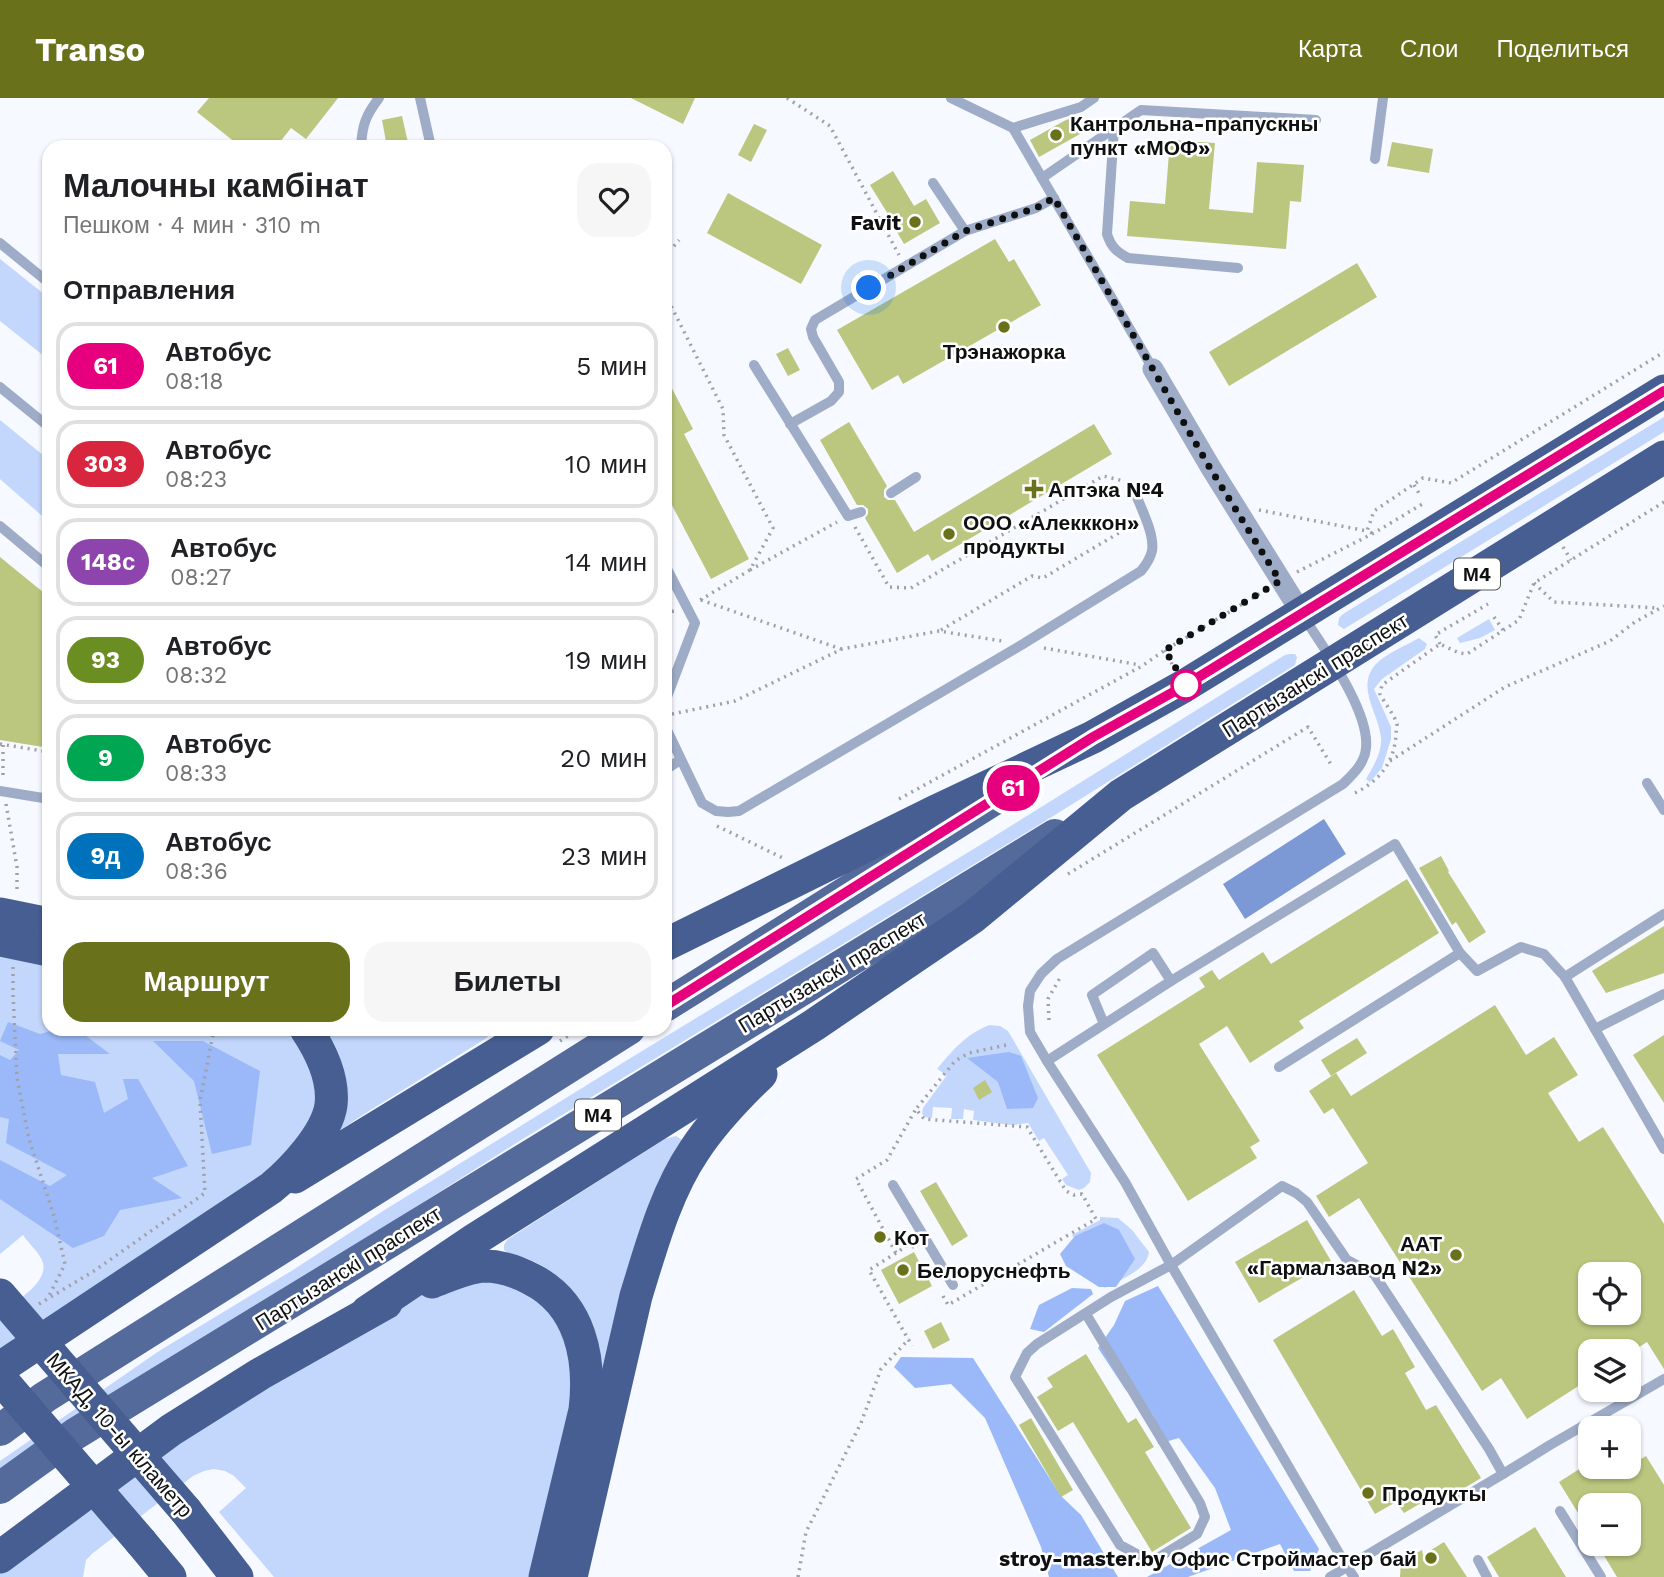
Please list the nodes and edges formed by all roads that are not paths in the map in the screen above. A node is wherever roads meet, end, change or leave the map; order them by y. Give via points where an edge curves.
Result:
1 (379, 98) edge
2 (420, 98) edge
3 (951, 98) edge
4 (1094, 98) edge
5 (1383, 98) edge
6 (1316, 120) dead end
7 (1013, 128) junction
8 (1114, 129) junction
9 (361, 140) edge
10 (429, 140) edge
11 (1375, 159) dead end
12 (1042, 178) junction
13 (933, 183) dead end
14 (1054, 198) junction
15 (965, 231) junction
16 (0, 243) edge
17 (1238, 268) dead end
18 (42, 277) edge
19 (754, 365) dead end
20 (1153, 369) joint
21 (0, 387) edge
22 (1664, 391) edge
23 (42, 421) edge
24 (790, 424) junction
25 (1664, 457) edge
26 (916, 478) dead end
27 (1134, 490) dead end
28 (891, 493) dead end
29 (862, 512) dead end
30 (0, 526) edge
31 (42, 561) edge
32 (672, 579) edge
33 (1302, 614) junction
34 (1334, 663) junction
35 (672, 684) edge
36 (1093, 737) junction
37 (672, 742) edge
38 (680, 760) junction
39 (672, 765) edge
40 (1647, 783) dead end
41 (2, 791) edge
42 (1121, 795) junction
43 (42, 798) edge
44 (1664, 810) edge
45 (1664, 914) edge
46 (42, 925) edge
47 (7, 929) edge
48 (672, 942) edge
49 (42, 946) edge
50 (1460, 953) junction
51 (1565, 977) junction
52 (1171, 981) junction
53 (1664, 994) edge
54 (672, 1002) edge
55 (1104, 1024) junction
56 (814, 1025) junction
57 (1595, 1029) junction
58 (310, 1036) edge
59 (527, 1036) edge
60 (618, 1036) edge
61 (1047, 1061) junction
62 (1279, 1067) dead end
63 (1661, 1136) edge
64 (1664, 1149) edge
65 (893, 1185) dead end
66 (183, 1247) junction
67 (1171, 1265) junction
68 (953, 1285) dead end
69 (0, 1295) edge
70 (367, 1312) junction
71 (1086, 1314) junction
72 (0, 1368) edge
73 (0, 1378) edge
74 (1664, 1379) edge
75 (0, 1430) edge
76 (1503, 1474) junction
77 (0, 1488) edge
78 (1560, 1511) dead end
79 (0, 1557) edge
80 (1478, 1560) dead end
81 (1347, 1567) junction
82 (170, 1577) edge
83 (237, 1577) edge
84 (545, 1577) edge
85 (571, 1577) edge
86 (1330, 1577) edge
87 (1354, 1577) edge
88 (1487, 1577) edge
89 (1601, 1577) edge

1 - 9 lane
2 - 10 lane
3 - 7 lane
4 - 7 lane via 1082,107
5 - 11 lane
6 - 8 lane via 1141,110
7 - 12 lane
8 - 12 lane
8 - 17 lane via 1107,234 1118,253 1128,258
12 - 14 lane
13 - 15 lane
14 - 15 lane
14 - 20 lane
15 - 24 lane via 815,320 813,337 839,382 839,393
16 - 18 lane
19 - 24 lane
20 - 33 street
21 - 23 lane
22 - 33 highway
24 - 29 lane via 848,516
25 - 34 highway, Партызанскі праспект / М4
26 - 28 lane
27 - 38 lane via 1152,541 1148,562 1141,571 1023,644 739,811 716,811 702,803
30 - 31 lane
32 - 35 lane via 695,623
33 - 34 lane
33 - 36 highway
34 - 42 highway, Партызанскі праспект / М4
34 - 61 lane via 1361,713 1366,749 1360,766 1343,784 1058,958 1041,974 1030,991 1028,1006 1030,1032
36 - 48 highway
36 - 54 main road
37 - 38 lane
38 - 39 lane
40 - 44 lane
41 - 43 lane
42 - 56 highway via 973,917
42 - 77 main road, Партызанскі праспект / М4 via 75,1434
45 - 51 lane
46 - 47 highway
47 - 49 highway
50 - 51 lane via 1477,971 1521,947 1544,954
50 - 52 lane via 1395,844
50 - 62 lane
51 - 57 lane
52 - 55 lane
52 - 55 lane via 1153,953 1092,995
53 - 57 lane
55 - 61 lane
56 - 70 highway
56 - 85 highway via 739,1094 714,1124 692,1153 670,1198 636,1296
57 - 63 lane
58 - 66 highway via 331,1088 331,1108 314,1141 286,1176
59 - 66 highway
60 - 75 main road, М4 via 120,1349
61 - 67 lane via 1125,1182
63 - 64 lane
65 - 68 lane
66 - 72 highway
67 - 71 lane
67 - 76 lane via 1282,1186 1296,1193 1347,1260 1374,1274
67 - 81 lane
69 - 83 highway, МКАД, 10-ы кіламетр, bridge
70 - 79 highway via 171,1430
70 - 84 highway via 482,1266 500,1267 535,1281 570,1315 584,1351 587,1390
71 - 71 lane via 1037,1344 1015,1377 1120,1545 1151,1562 1198,1534 1205,1517
73 - 82 highway, bridge
74 - 76 lane
76 - 81 lane
78 - 89 lane
80 - 88 lane
81 - 86 lane
81 - 87 lane

